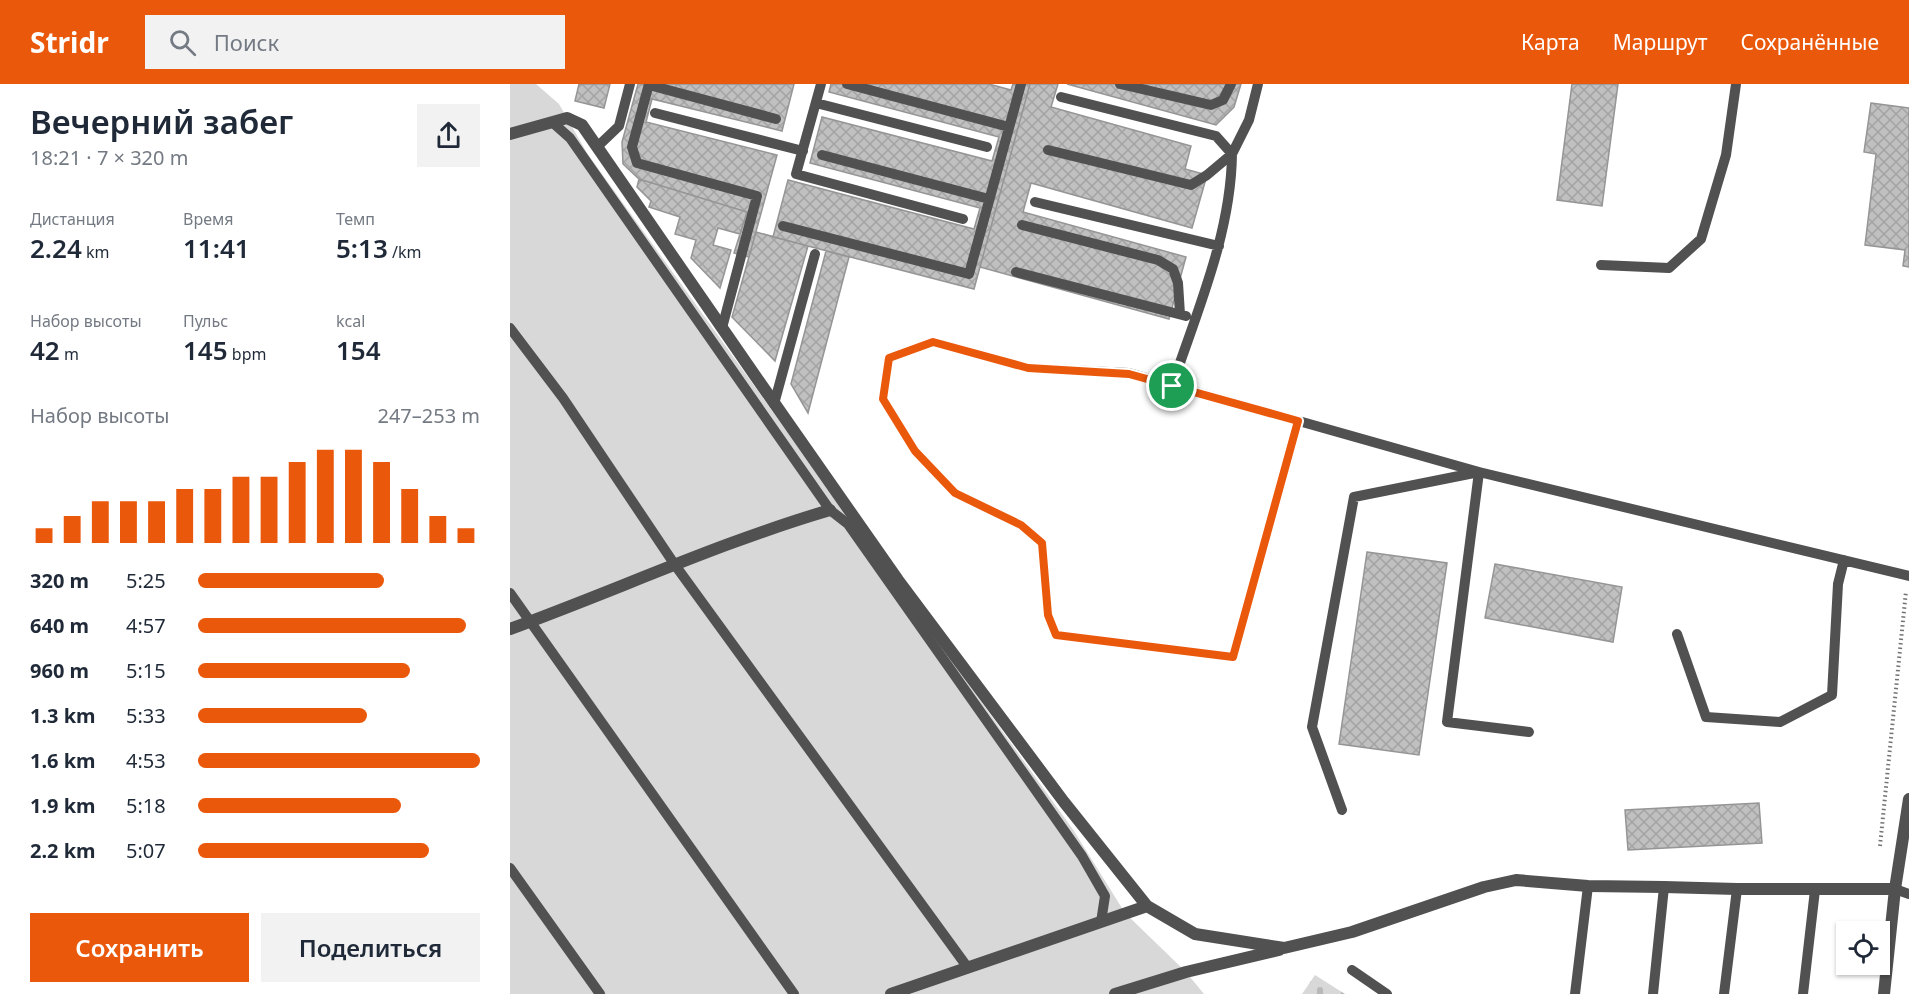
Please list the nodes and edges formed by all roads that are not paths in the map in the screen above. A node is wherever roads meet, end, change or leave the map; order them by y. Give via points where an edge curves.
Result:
1 (630, 84) edge
2 (649, 84) edge
3 (821, 84) edge
4 (847, 84) edge
5 (1021, 84) edge
6 (1120, 84) edge
7 (1231, 84) edge
8 (1258, 84) edge
9 (1736, 84) edge
10 (1061, 97) dead end
11 (816, 103) junction
12 (655, 113) dead end
13 (776, 119) dead end
14 (552, 122) junction
15 (1009, 127) junction
16 (510, 134) edge
17 (597, 147) junction
18 (987, 147) dead end
19 (1048, 150) dead end
20 (803, 151) junction
21 (1232, 154) junction
22 (822, 155) dead end
23 (990, 199) junction
24 (1035, 202) dead end
25 (963, 219) dead end
26 (1022, 225) dead end
27 (783, 226) dead end
28 (1219, 246) junction
29 (815, 254) dead end
30 (1600, 265) dead end
31 (1016, 272) dead end
32 (1180, 314) junction
33 (1195, 318) junction
34 (510, 328) edge
35 (722, 328) junction
36 (1172, 386) junction
37 (774, 404) junction
38 (1298, 421) junction
39 (1479, 472) junction
40 (830, 510) junction
41 (1844, 560) junction
42 (675, 565) junction
43 (1909, 576) edge
44 (510, 593) edge
45 (531, 621) junction
46 (510, 629) edge
47 (1677, 634) dead end
48 (1529, 732) dead end
49 (1909, 799) edge
50 (1342, 810) dead end
51 (510, 868) edge
52 (1588, 886) junction
53 (1664, 886) junction
54 (1737, 889) junction
55 (1895, 889) junction
56 (1815, 890) junction
57 (1909, 894) edge
58 (1147, 906) junction
59 (1101, 922) junction
60 (1284, 948) junction
61 (968, 968) junction
62 (1352, 970) dead end
63 (600, 994) edge
64 (794, 994) edge
65 (891, 994) edge
66 (1115, 994) edge
67 (1387, 994) edge
68 (1575, 994) edge
69 (1653, 994) edge
70 (1724, 994) edge
71 (1803, 994) edge
72 (1884, 994) edge

1 - 17 lane via 619,126
2 - 13 lane
2 - 35 lane via 632,147 637,163 757,196
3 - 11 lane
4 - 15 lane
5 - 15 lane
6 - 7 lane via 1211,105 1223,100
8 - 21 lane via 1249,120
9 - 30 lane via 1726,155 1701,239 1669,268
10 - 21 lane via 1216,136
11 - 18 lane
11 - 20 lane
12 - 20 lane
14 - 16 street
14 - 17 street via 567,118 582,125
14 - 40 lane via 570,138
15 - 23 lane
17 - 35 street
19 - 21 lane via 1191,184
20 - 25 lane via 796,174
21 - 28 lane via 1232,183
22 - 23 lane
23 - 27 lane via 969,274
24 - 28 lane
26 - 32 lane via 1158,260 1173,269
28 - 33 lane
29 - 37 lane
31 - 32 lane
32 - 33 lane
33 - 36 lane
34 - 42 lane via 563,398
35 - 37 street
36 - 38 lane
36 - 38 lane via 1129,374 1028,368 933,342 889,358 883,399 915,451 955,493 1021,525 1042,543 1048,615 1056,635 1233,657
37 - 58 street via 905,589
38 - 39 lane
39 - 41 lane
39 - 48 lane via 1447,722
39 - 50 lane via 1354,497 1312,727
40 - 42 street
40 - 59 lane via 848,524 1082,855 1105,896
41 - 43 lane
41 - 47 lane via 1838,584 1832,695 1780,722 1706,717
42 - 45 street
42 - 61 lane
44 - 45 lane
45 - 46 street
45 - 64 lane
49 - 55 street
51 - 63 lane
52 - 53 street
52 - 60 street via 1516,880 1352,932
52 - 68 lane
53 - 54 street
53 - 69 lane
54 - 56 street
54 - 70 lane
55 - 56 street
55 - 57 lane
55 - 72 street
56 - 71 lane
58 - 59 street
58 - 60 street via 1195,934
59 - 61 street
60 - 66 street
61 - 65 street
62 - 67 lane

